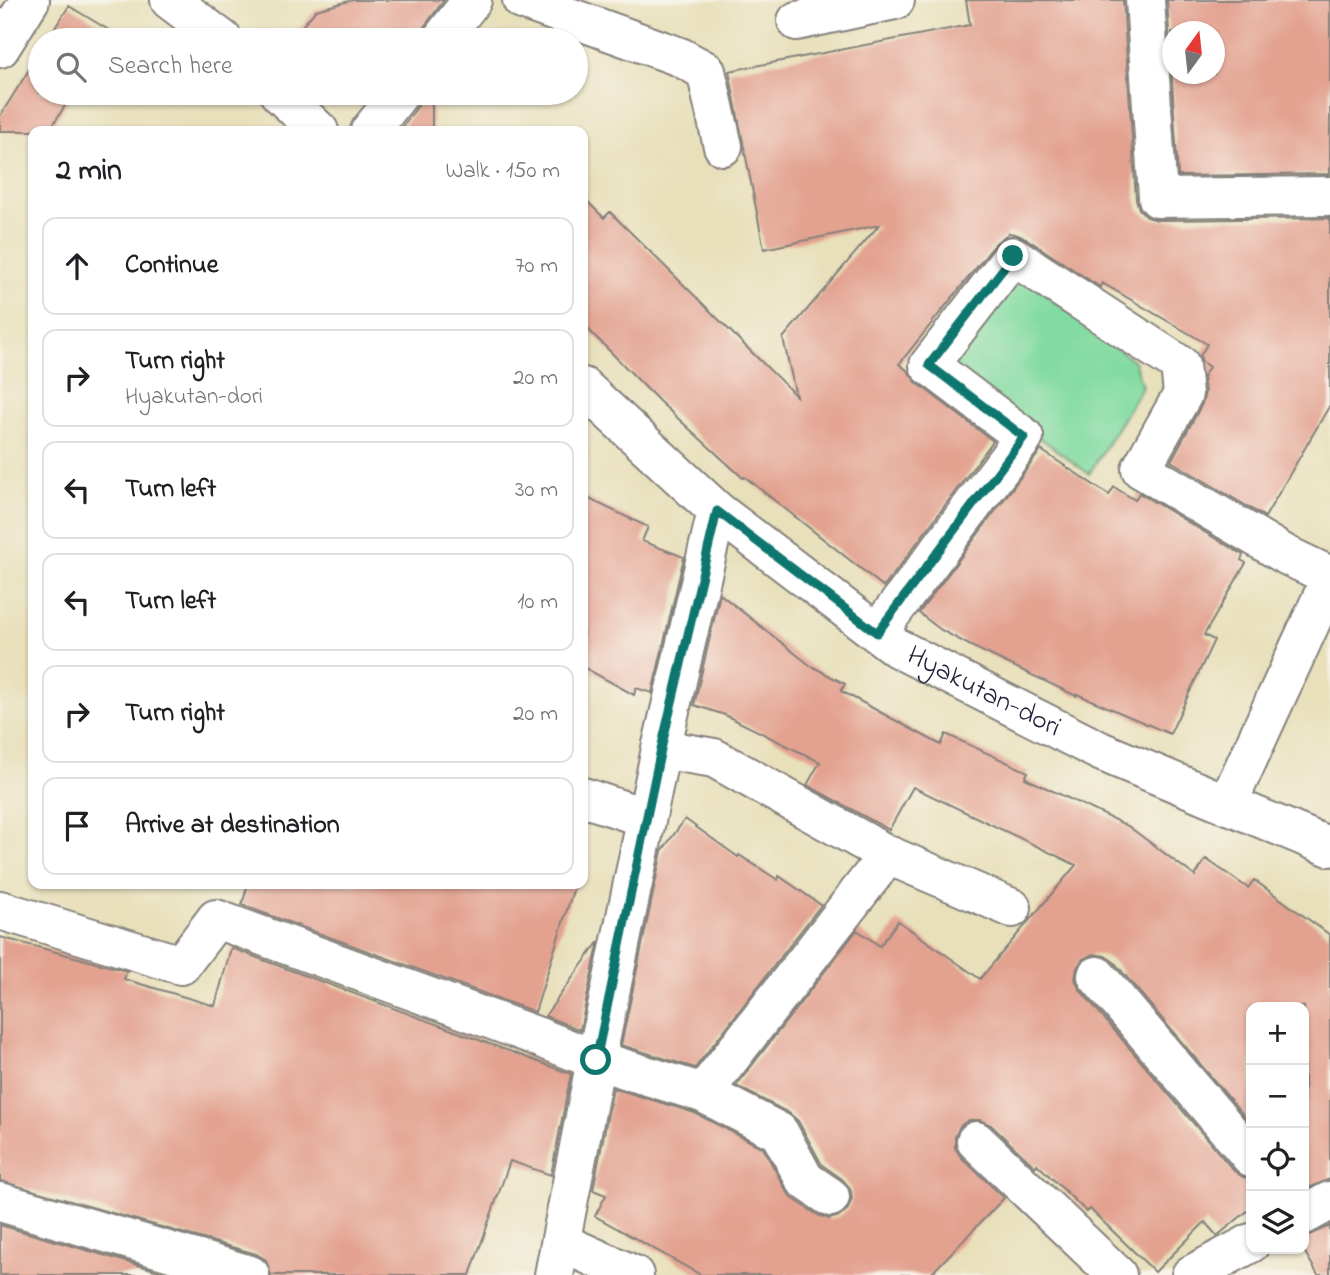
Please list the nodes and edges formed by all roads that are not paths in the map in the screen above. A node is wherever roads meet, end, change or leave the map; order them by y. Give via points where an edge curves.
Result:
1 (30, 0) edge
2 (472, 0) edge
3 (522, 0) edge
4 (895, 0) edge
5 (1145, 0) edge
6 (178, 2) edge
7 (797, 21) dead end
8 (209, 28) edge
9 (450, 28) edge
10 (0, 48) edge
11 (292, 105) edge
12 (391, 105) edge
13 (314, 126) edge
14 (374, 126) edge
15 (723, 146) dead end
16 (1330, 196) edge
17 (588, 392) edge
18 (717, 511) junction
19 (1330, 578) edge
20 (877, 633) junction
21 (661, 749) junction
22 (588, 799) edge
23 (1227, 805) junction
24 (646, 818) junction
25 (1330, 847) edge
26 (888, 855) junction
27 (1012, 908) dead end
28 (0, 910) edge
29 (1097, 976) dead end
30 (596, 1060) junction
31 (703, 1093) junction
32 (976, 1141) dead end
33 (1246, 1151) edge
34 (830, 1197) dead end
35 (1330, 1201) edge
36 (0, 1202) edge
37 (1309, 1212) edge
38 (1246, 1246) edge
39 (558, 1259) edge
40 (250, 1275) edge
41 (634, 1275) edge
42 (1117, 1275) edge
43 (1191, 1275) edge

1 - 10 street
2 - 9 street
3 - 15 street via 680,57 706,71
4 - 7 street
5 - 16 street via 1158,198
6 - 8 street
11 - 13 street
12 - 14 street
17 - 18 street, Hyakutan-dori
18 - 20 street, Hyakutan-dori
18 - 21 street
19 - 20 street via 1141,469 1183,394 1180,365 1013,256 929,365 1024,437
19 - 23 street
20 - 23 street, Hyakutan-dori via 897,648 1100,751
21 - 24 street
21 - 26 street via 714,758
22 - 24 street
23 - 25 street, Hyakutan-dori
24 - 30 street
26 - 27 street
26 - 31 street
28 - 30 street via 181,965 216,919
29 - 33 street
30 - 31 street
30 - 39 street
31 - 34 street via 779,1132 805,1180
32 - 42 street
35 - 37 street
36 - 40 street
38 - 43 street
39 - 41 street

